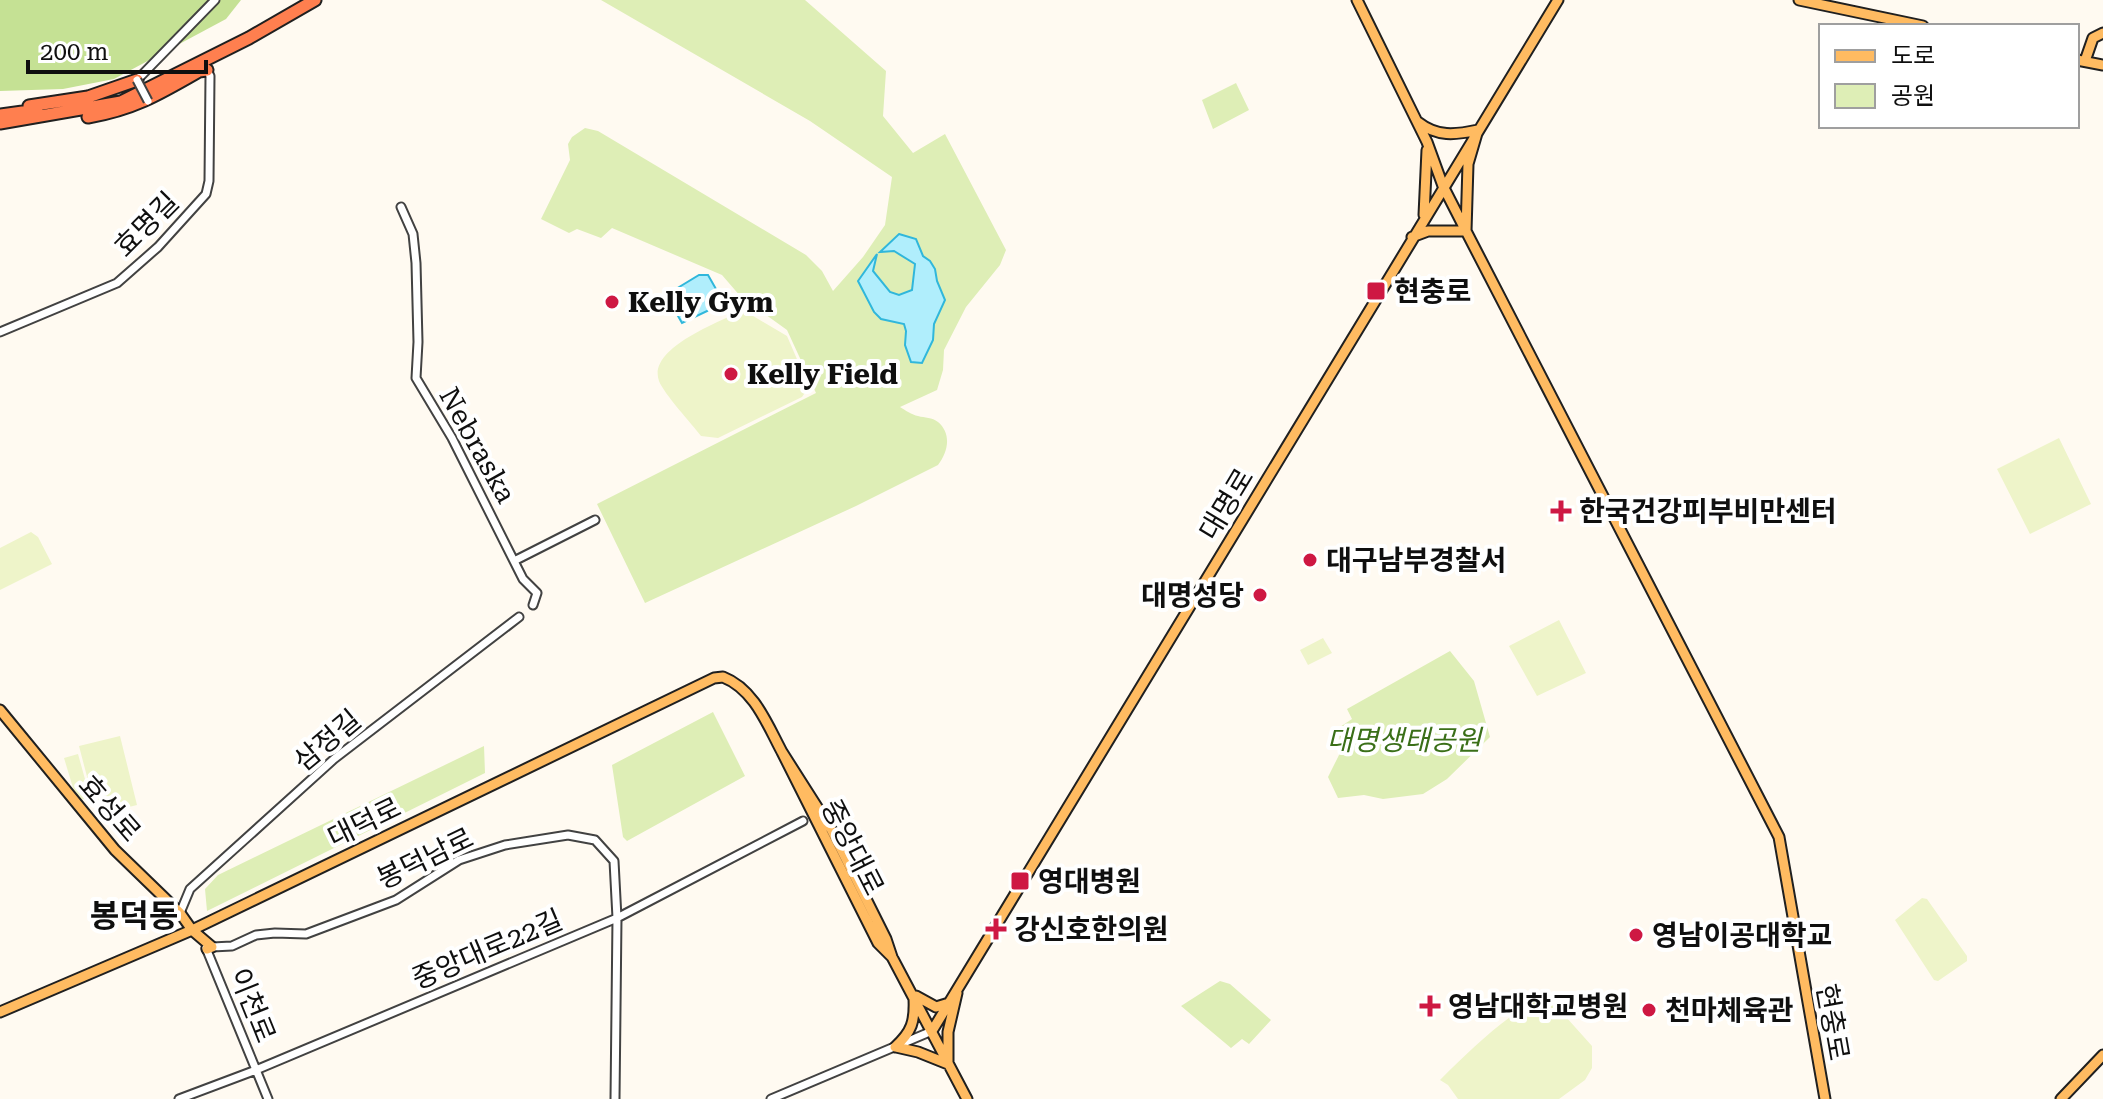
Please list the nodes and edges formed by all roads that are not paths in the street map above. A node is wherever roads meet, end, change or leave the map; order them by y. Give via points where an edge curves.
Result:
1 (215, 0) edge
2 (300, 0) edge
3 (315, 0) edge
4 (1357, 0) edge
5 (1558, 0) edge
6 (1799, 0) edge
7 (1913, 24) edge
8 (2103, 33) edge
9 (248, 35) junction
10 (2081, 60) edge
11 (2103, 65) edge
12 (207, 70) joint
13 (137, 80) junction
14 (148, 101) junction
15 (0, 113) edge
16 (1417, 121) junction
17 (0, 123) edge
18 (0, 130) edge
19 (1478, 130) junction
20 (1427, 142) junction
21 (1443, 186) junction
22 (401, 207) dead end
23 (1423, 218) junction
24 (1466, 231) junction
25 (1412, 237) junction
26 (0, 332) edge
27 (595, 520) dead end
28 (514, 561) junction
29 (533, 605) dead end
30 (519, 617) dead end
31 (743, 688) joint
32 (0, 710) edge
33 (803, 821) dead end
34 (180, 913) junction
35 (617, 918) junction
36 (192, 930) junction
37 (209, 948) junction
38 (957, 989) junction
39 (914, 995) junction
40 (949, 1003) junction
41 (0, 1012) edge
42 (932, 1031) junction
43 (896, 1047) junction
44 (2103, 1055) edge
45 (948, 1064) junction
46 (256, 1070) junction
47 (179, 1099) edge
48 (268, 1099) edge
49 (615, 1099) edge
50 (771, 1099) edge
51 (967, 1099) edge
52 (1825, 1099) edge
53 (2061, 1099) edge

1 - 13 street
2 - 9 highway
3 - 9 highway
4 - 16 main road, 현충로
5 - 19 main road, 대명로
6 - 7 main road
8 - 10 main road via 2093,38
9 - 15 highway via 121,97
9 - 17 highway via 121,102
10 - 11 main road
12 - 14 highway
12 - 26 street, 효명길 via 206,194 117,283
13 - 14 street, bridge
13 - 15 highway via 88,97
14 - 18 highway via 106,114
16 - 19 main road via 1430,132 1456,135
16 - 20 main road, 현충로
19 - 21 main road, 대명로
19 - 24 main road via 1468,164
20 - 21 main road, 현충로
20 - 23 main road
21 - 23 main road, 대명로
21 - 24 main road, 현충로
22 - 28 street, Nebraska via 413,234 416,378
23 - 25 main road, 대명로
24 - 25 main road via 1428,231
24 - 52 main road, 현충로 via 1779,837
25 - 38 main road, 대명로
27 - 28 street
28 - 29 street, Nebraska via 537,593
30 - 34 street, 삼정길 via 334,759 190,889
31 - 36 main road, 대덕로 via 723,677 700,683
31 - 39 main road, 중앙대로 via 831,829
32 - 34 main road, 효성로 via 115,850
33 - 35 street, 중앙대로22길
34 - 36 main road, 효성로
35 - 37 street, 봉덕남로 via 614,861 595,840 568,835 505,845 459,860 396,900 306,934 256,935 232,946
35 - 46 street, 중앙대로22길
35 - 49 street, 봉덕남로
36 - 37 main road, 효성로
36 - 41 main road, 대덕로
37 - 46 street, 이천로
38 - 40 main road, 대명로
38 - 45 main road
39 - 40 main road via 936,1007
39 - 42 main road, 중앙대로
39 - 43 main road via 915,1021
40 - 42 main road, 대명로
42 - 43 street
42 - 45 main road, 중앙대로
43 - 45 main road
43 - 50 street
44 - 53 main road
45 - 51 main road, 중앙대로
46 - 47 street, 중앙대로22길
46 - 48 street, 이천로

